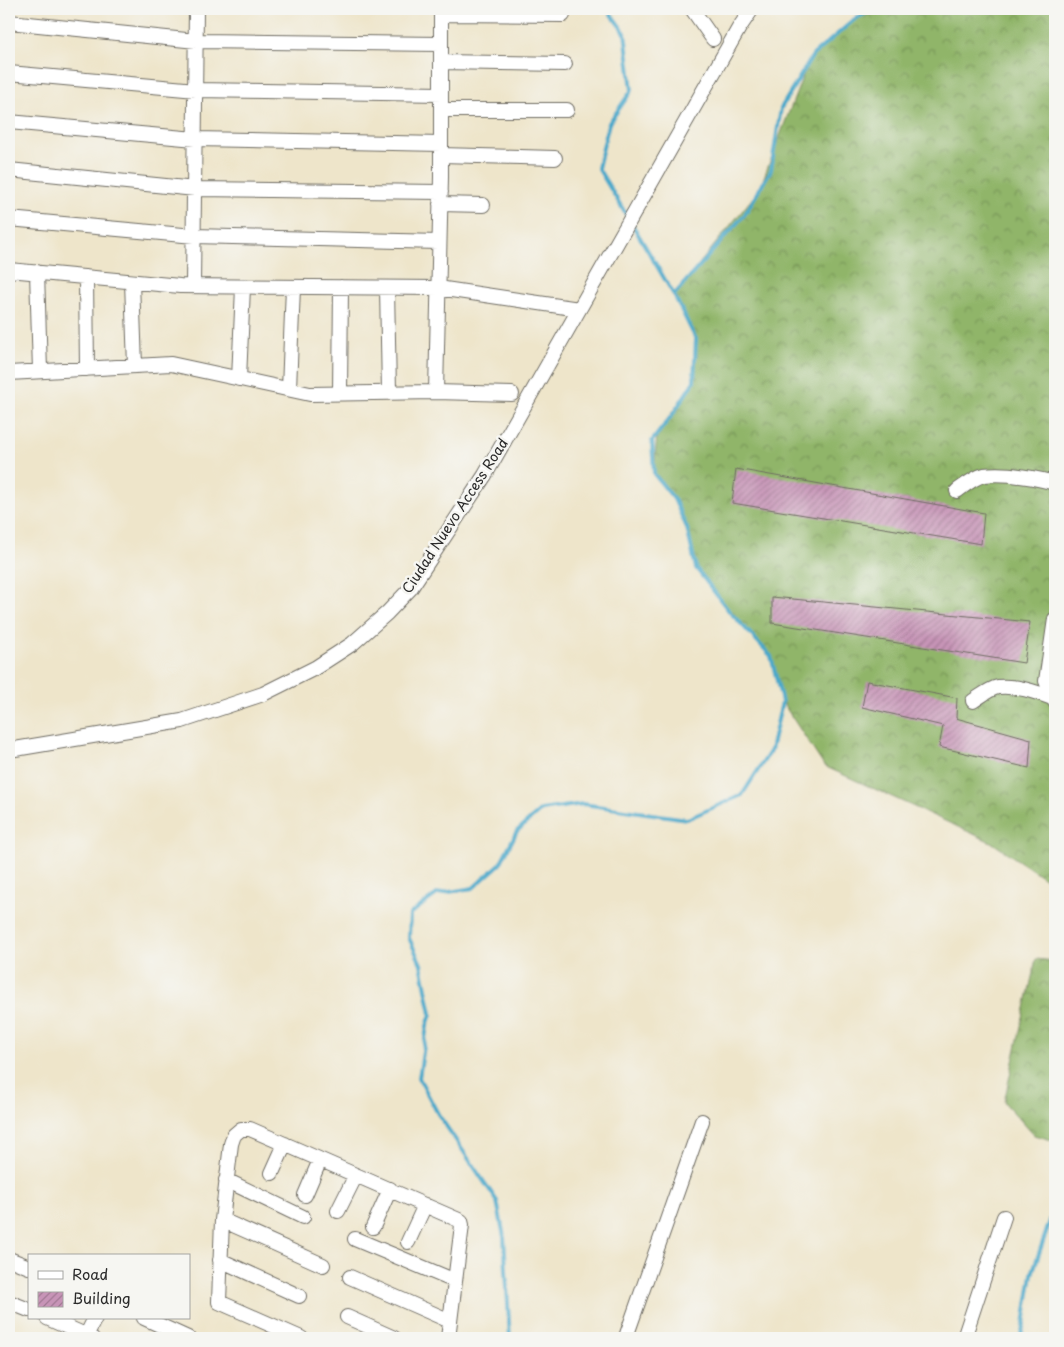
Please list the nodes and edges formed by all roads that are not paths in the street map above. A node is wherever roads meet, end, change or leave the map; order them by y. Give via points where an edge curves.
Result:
1 (196, 9) edge
2 (692, 9) edge
3 (752, 9) edge
4 (441, 12) edge
5 (563, 14) dead end
6 (9, 22) edge
7 (713, 38) dead end
8 (196, 41) junction
9 (441, 44) junction
10 (441, 62) junction
11 (566, 64) dead end
12 (9, 72) edge
13 (196, 90) junction
14 (441, 94) junction
15 (441, 110) junction
16 (567, 110) dead end
17 (9, 122) edge
18 (195, 139) junction
19 (441, 149) junction
20 (555, 158) dead end
21 (9, 170) edge
22 (195, 189) junction
23 (441, 198) junction
24 (483, 205) dead end
25 (9, 219) edge
26 (194, 236) junction
27 (439, 242) junction
28 (9, 270) edge
29 (37, 272) junction
30 (86, 277) junction
31 (132, 282) junction
32 (193, 286) junction
33 (243, 287) junction
34 (293, 287) junction
35 (341, 287) junction
36 (387, 288) junction
37 (438, 288) junction
38 (580, 309) junction
39 (136, 366) junction
40 (86, 369) junction
41 (40, 371) junction
42 (9, 373) edge
43 (239, 379) junction
44 (289, 389) junction
45 (389, 392) junction
46 (436, 392) junction
47 (340, 393) junction
48 (512, 394) dead end
49 (1055, 482) edge
50 (957, 491) dead end
51 (1055, 619) edge
52 (1054, 700) edge
53 (973, 701) dead end
54 (9, 750) edge
55 (702, 1121) dead end
56 (285, 1144) junction
57 (320, 1160) junction
58 (272, 1173) dead end
59 (356, 1175) junction
60 (226, 1180) junction
61 (390, 1189) junction
62 (304, 1195) dead end
63 (426, 1205) junction
64 (338, 1211) dead end
65 (303, 1217) dead end
66 (1004, 1217) dead end
67 (222, 1220) junction
68 (373, 1227) dead end
69 (355, 1239) dead end
70 (408, 1242) dead end
71 (9, 1259) edge
72 (220, 1260) junction
73 (323, 1265) dead end
74 (28, 1267) edge
75 (350, 1277) dead end
76 (455, 1281) junction
77 (299, 1296) dead end
78 (9, 1302) edge
79 (28, 1310) edge
80 (347, 1317) dead end
81 (50, 1320) edge
82 (94, 1320) edge
83 (148, 1320) edge
84 (450, 1321) junction
85 (88, 1337) edge
86 (188, 1338) edge
87 (301, 1338) edge
88 (394, 1338) edge
89 (448, 1338) edge
90 (628, 1338) edge
91 (964, 1338) edge

1 - 8 street
2 - 7 street
3 - 38 street, Ciudad Nuevo Access Road
4 - 5 street
4 - 9 street
6 - 8 street
8 - 9 street
8 - 13 street
9 - 10 street
10 - 11 street
10 - 14 street
12 - 13 street
13 - 14 street
13 - 18 street
14 - 15 street
15 - 16 street
15 - 19 street
17 - 18 street
18 - 19 street
18 - 22 street
19 - 20 street
19 - 23 street
21 - 22 street
22 - 23 street
22 - 26 street
23 - 24 street
23 - 27 street
25 - 26 street
26 - 27 street
26 - 32 street
27 - 37 street
28 - 29 street
29 - 30 street
29 - 41 street
30 - 31 street
30 - 40 street
31 - 32 street
31 - 39 street
32 - 33 street
33 - 34 street
33 - 43 street
34 - 35 street
34 - 44 street
35 - 36 street
35 - 47 street
36 - 37 street
36 - 45 street
37 - 38 street
37 - 46 street
38 - 54 street, Ciudad Nuevo Access Road via 485,475 410,589 352,644 315,668 262,694 182,722
39 - 40 street
39 - 43 street via 172,364
40 - 41 street
41 - 42 street
43 - 44 street
44 - 47 street via 310,394
45 - 46 street
45 - 47 street
46 - 48 street
49 - 50 street via 984,475
51 - 52 street via 1046,682
52 - 53 street via 1036,692 997,688
55 - 90 street
56 - 57 street
56 - 58 street
56 - 60 street via 250,1129 241,1129 232,1139
57 - 59 street
57 - 62 street
59 - 61 street
59 - 64 street
60 - 65 street
60 - 67 street
61 - 63 street
61 - 68 street
63 - 70 street
63 - 76 street via 461,1221
66 - 91 street
67 - 72 street
67 - 73 street
69 - 76 street
71 - 74 street
72 - 77 street
72 - 87 street via 219,1302
75 - 84 street
76 - 84 street
78 - 79 street
80 - 88 street
81 - 85 street
82 - 85 street
83 - 86 street
84 - 89 street

